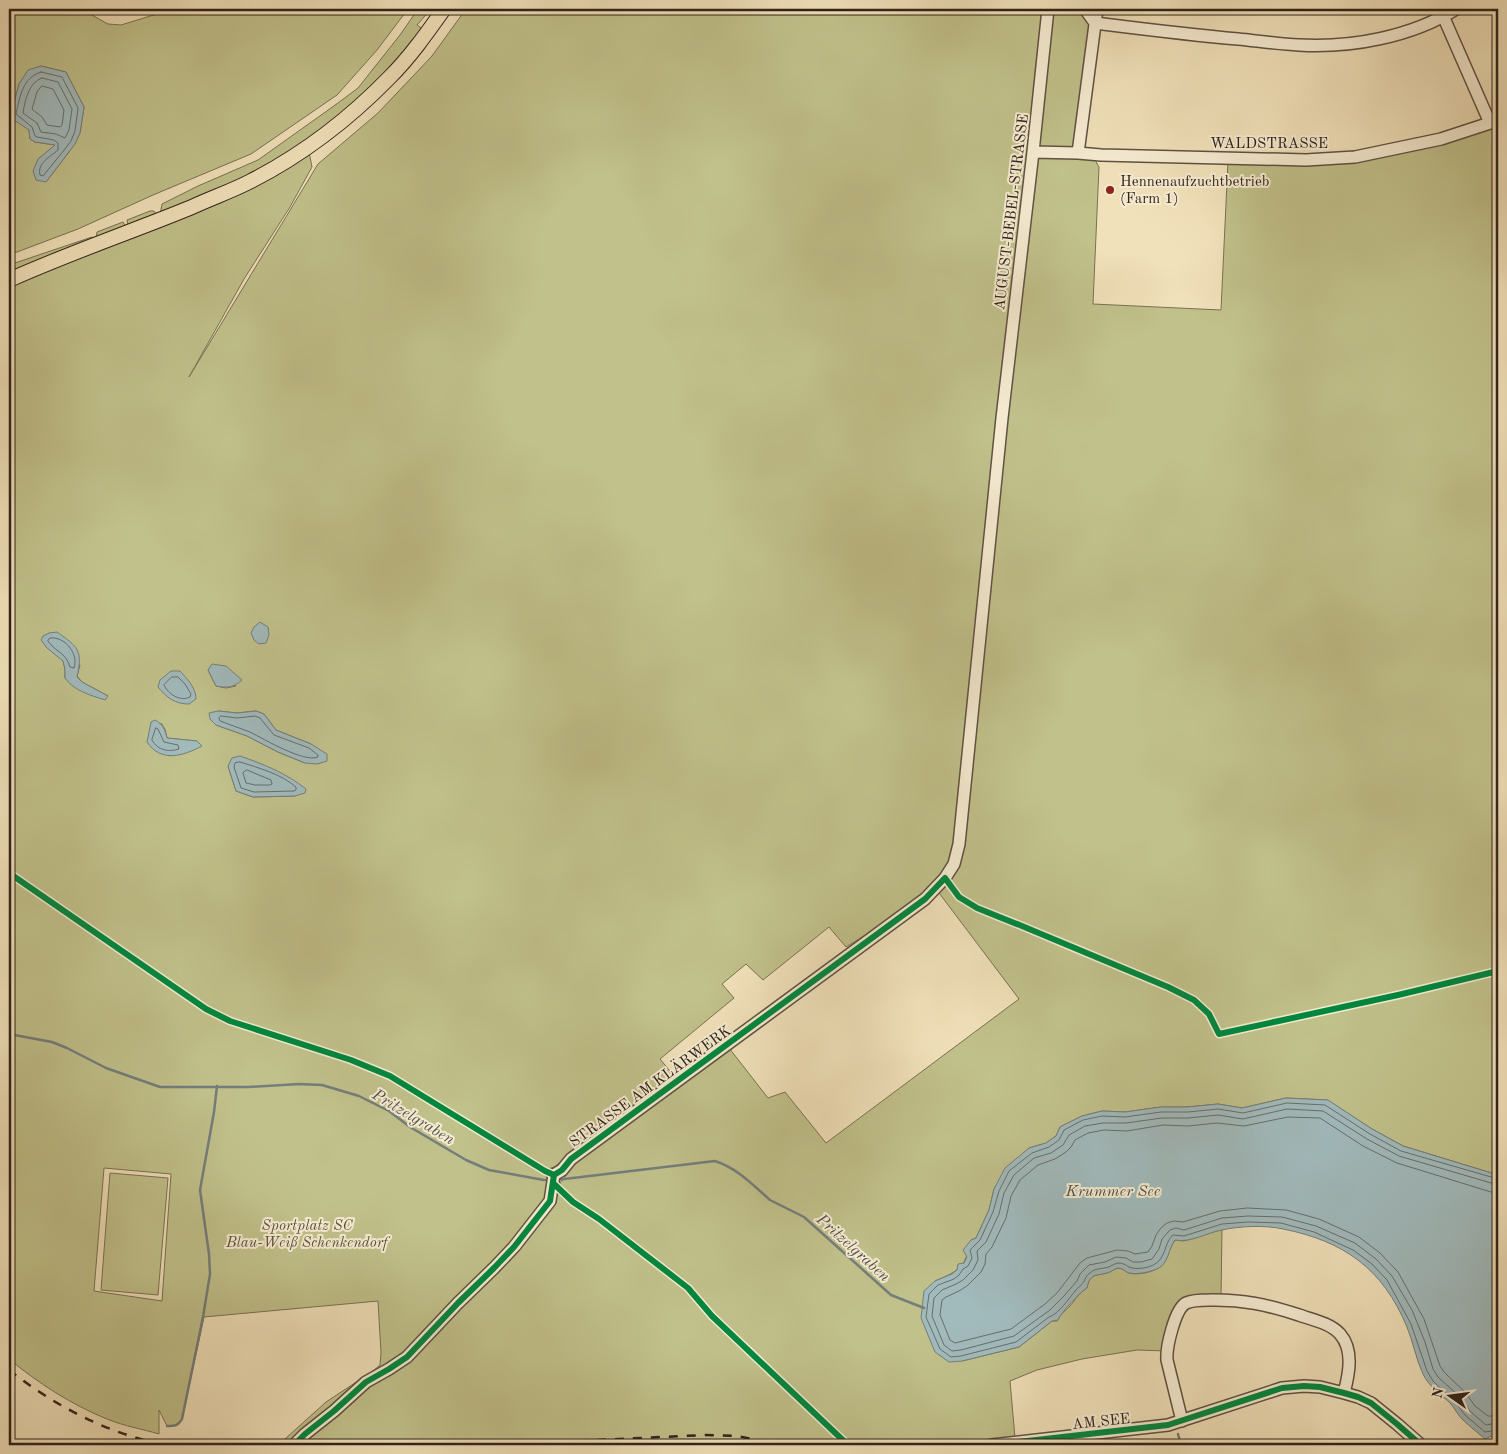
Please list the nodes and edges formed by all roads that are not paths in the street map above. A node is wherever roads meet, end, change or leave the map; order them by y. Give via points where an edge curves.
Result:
1 (444, 9) edge
2 (1048, 9) edge
3 (1085, 9) edge
4 (1097, 9) edge
5 (1456, 9) edge
6 (1442, 13) edge
7 (1095, 23) junction
8 (1494, 120) edge
9 (1033, 152) junction
10 (1078, 153) junction
11 (9, 280) edge
12 (945, 878) joint
13 (1344, 1392) junction
14 (1182, 1421) junction
15 (294, 1445) edge
16 (992, 1445) edge
17 (1420, 1445) edge

1 - 11 main road via 390,77 305,149 250,182
2 - 9 street, AUGUST-BEBEL-STRASSE
3 - 7 street
4 - 7 street
5 - 6 street
6 - 7 street via 1402,33 1366,42 1327,45 1222,38
6 - 8 street
7 - 10 street
8 - 10 street, WALDSTRASSE via 1441,139 1346,158 1306,160
9 - 10 street, WALDSTRASSE
9 - 12 street, AUGUST-BEBEL-STRASSE via 1002,418 959,844 954,864
12 - 15 street, STRASSE AM KLÄRWERK via 925,899 571,1159 554,1175 550,1201 494,1268 407,1357 366,1382
13 - 14 street, AM SEE via 1320,1387 1282,1388
13 - 14 street via 1349,1354 1340,1334 1332,1327 1254,1302 1196,1300 1182,1306 1166,1351
13 - 17 street, AM SEE via 1376,1407
14 - 16 street, AM SEE via 1154,1428

